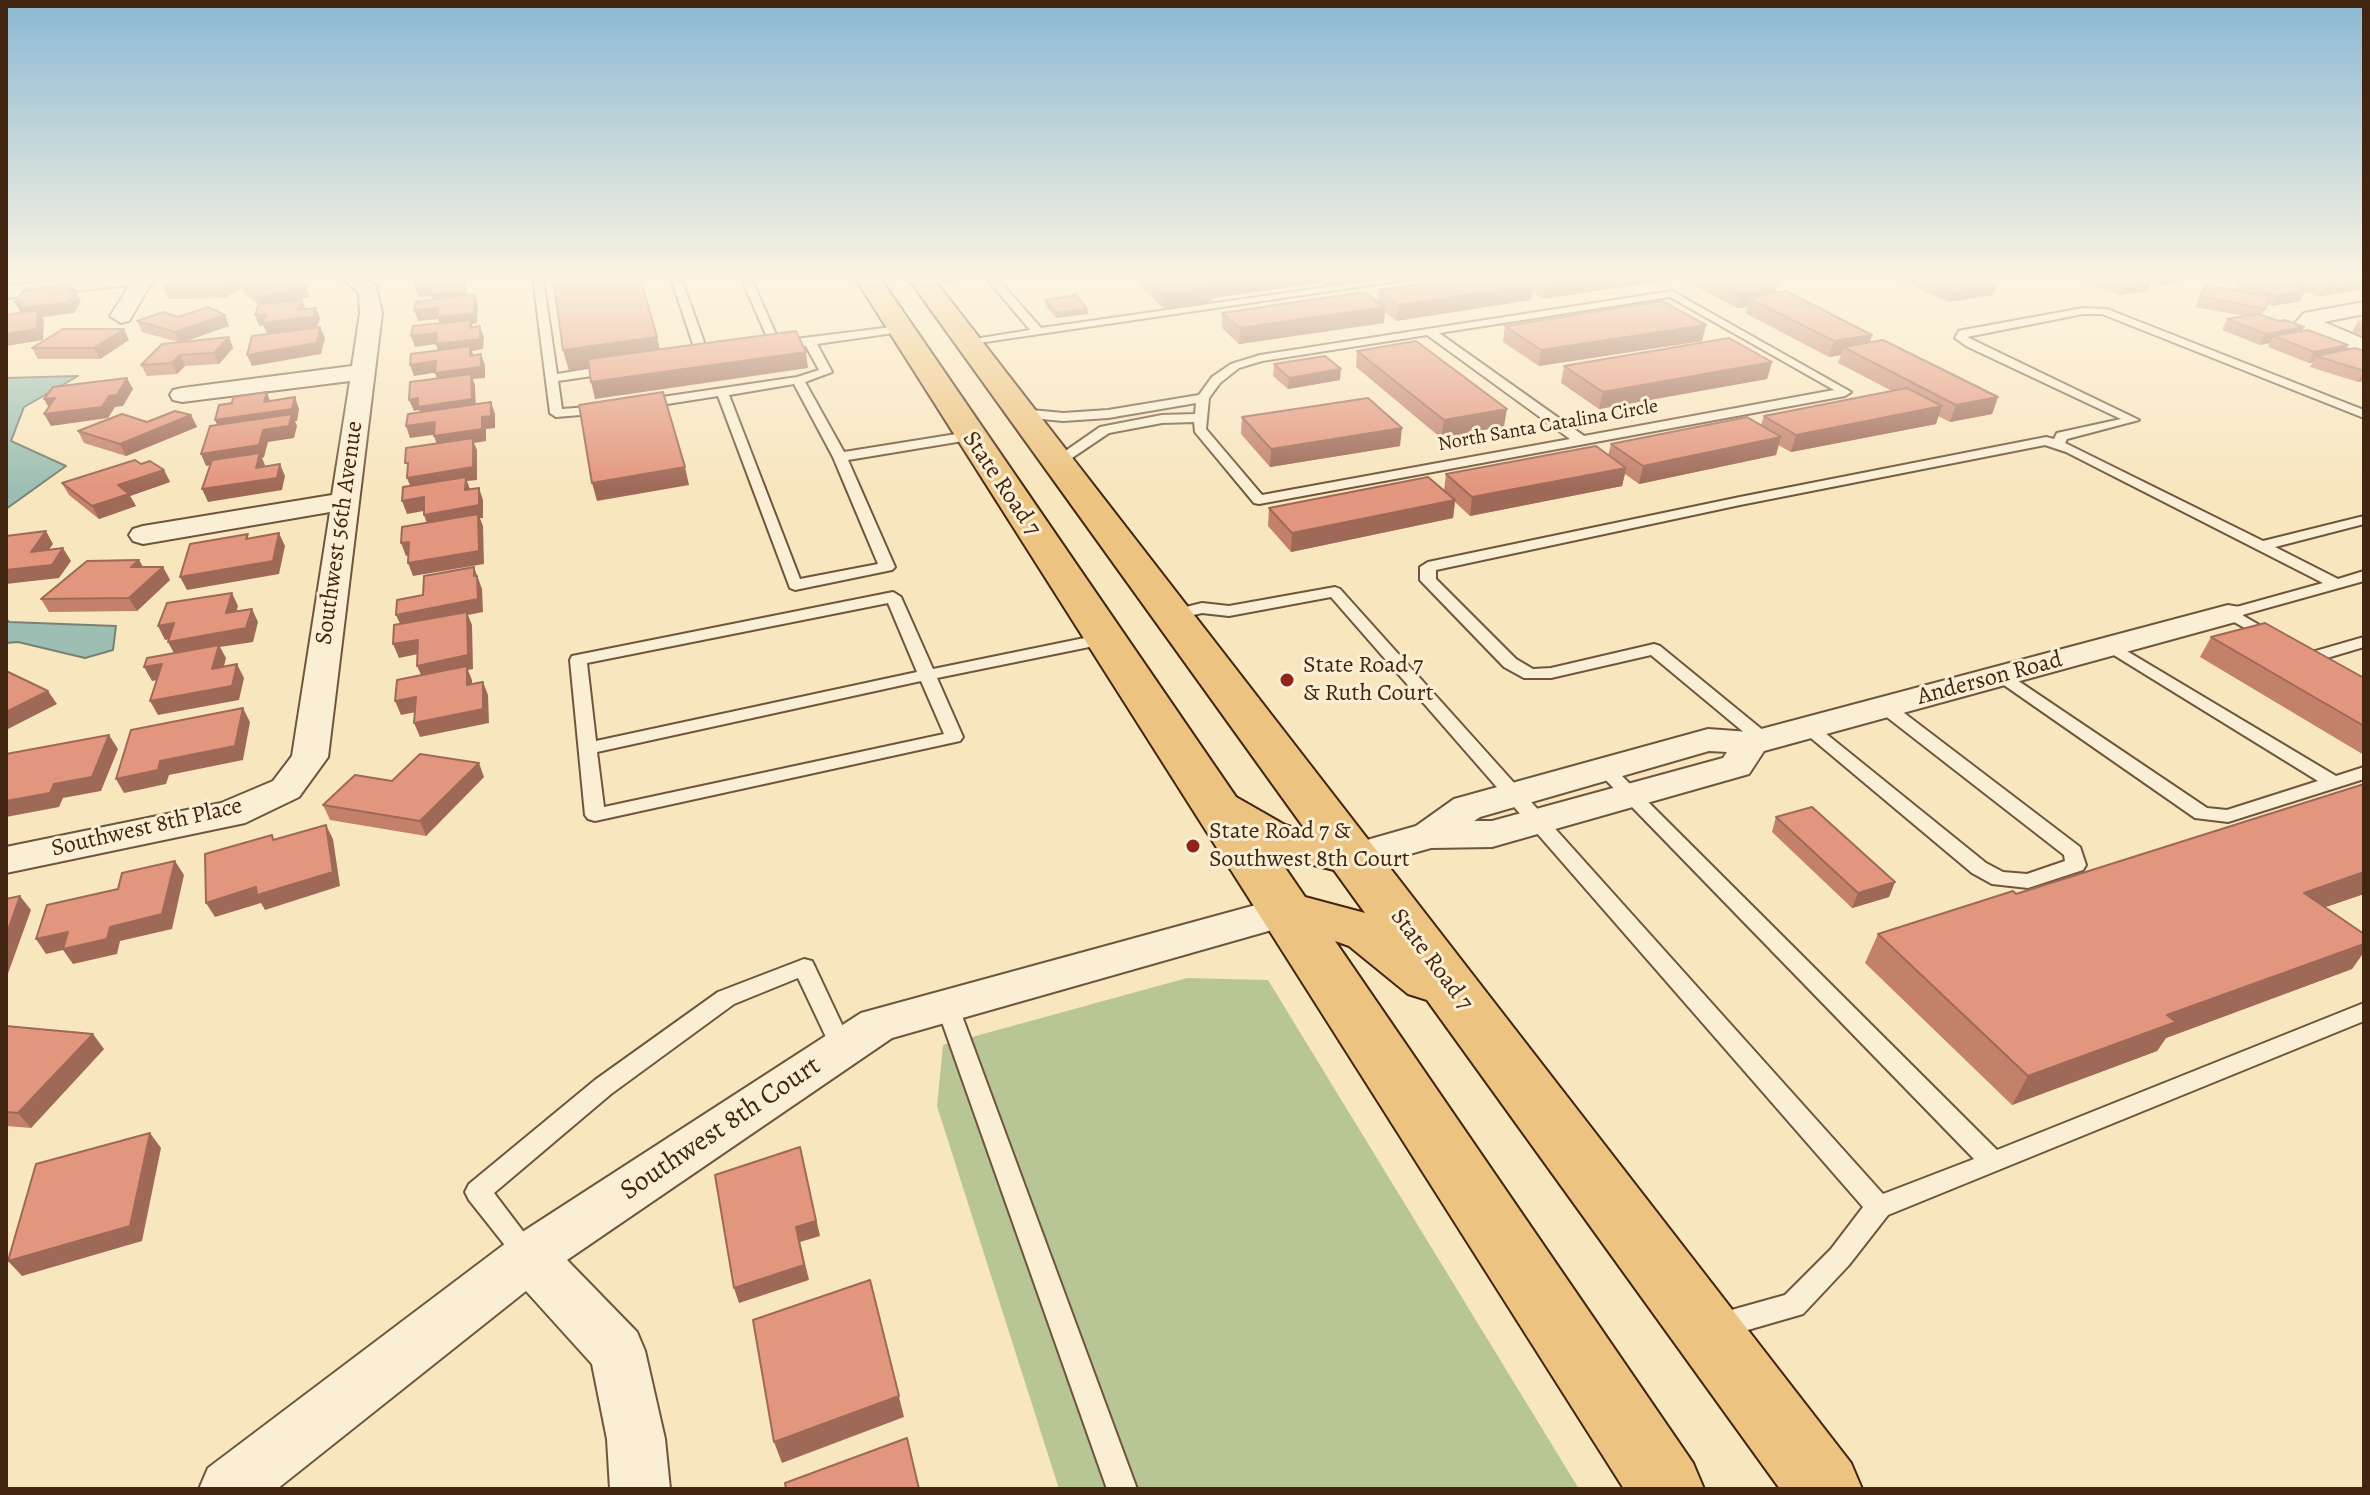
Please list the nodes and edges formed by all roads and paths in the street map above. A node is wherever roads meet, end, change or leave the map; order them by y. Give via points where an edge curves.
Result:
1 (365, 348) edge
2 (547, 348) edge
3 (700, 348) edge
4 (813, 348) edge
5 (912, 348) edge
6 (973, 348) edge
7 (1327, 348) edge
8 (1452, 348) edge
9 (1767, 348) edge
10 (1978, 348) edge
11 (2196, 348) edge
12 (717, 354) edge
13 (703, 356) junction
14 (688, 358) edge
15 (627, 367) edge
16 (361, 372) junction
17 (551, 378) junction
18 (798, 380) junction
19 (722, 392) junction
20 (182, 395) dead end
21 (1203, 398) junction
22 (631, 405) edge
23 (616, 408) edge
24 (1021, 413) junction
25 (2364, 414) edge
26 (1199, 418) junction
27 (969, 436) junction
28 (1582, 441) junction
29 (2058, 443) junction
30 (840, 457) junction
31 (1058, 461) junction
32 (1085, 498) junction
33 (345, 501) junction
34 (2364, 520) edge
35 (143, 535) dead end
36 (2261, 546) junction
37 (887, 567) junction
38 (2364, 576) edge
39 (2337, 584) junction
40 (893, 597) junction
41 (2228, 614) junction
42 (1172, 615) junction
43 (1104, 639) junction
44 (2364, 642) edge
45 (2110, 646) junction
46 (2310, 658) junction
47 (2337, 673) edge
48 (927, 675) junction
49 (1999, 676) junction
50 (1885, 707) junction
51 (1808, 728) junction
52 (1757, 742) junction
53 (588, 748) junction
54 (1605, 769) junction
55 (2364, 773) edge
56 (2333, 782) junction
57 (286, 789) joint
58 (1631, 795) junction
59 (1216, 804) junction
60 (1525, 808) junction
61 (1353, 857) junction
62 (6, 860) edge
63 (1285, 912) junction
64 (947, 1005) junction
65 (2364, 1012) edge
66 (1476, 1019) junction
67 (842, 1048) junction
68 (1993, 1162) junction
69 (1879, 1207) junction
70 (529, 1257) junction
71 (1705, 1330) junction
72 (229, 1489) edge
73 (640, 1489) edge
74 (1122, 1489) edge
75 (1667, 1489) edge
76 (1825, 1489) edge

1 - 16 street, Southwest 56th Avenue
2 - 17 lane
3 - 13 lane
4 - 18 lane via 826,372
5 - 27 main road, State Road 7
6 - 24 main road, State Road 7
7 - 21 lane via 1235,366
8 - 28 lane
9 - 28 lane, North Santa Catalina Circle via 1845,392
10 - 29 lane via 2133,420 2062,436
11 - 25 lane
12 - 13 lane
13 - 14 lane
15 - 17 lane
16 - 20 street
16 - 33 street, Southwest 56th Avenue
17 - 23 lane via 556,413
18 - 19 lane
18 - 30 lane
19 - 22 lane
19 - 37 lane via 795,585
21 - 24 lane via 1108,414
21 - 26 lane
24 - 31 main road, State Road 7
26 - 28 lane, North Santa Catalina Circle via 1200,429 1259,500
26 - 31 lane via 1105,430
27 - 30 lane
27 - 32 main road via 1024,451
27 - 43 main road, State Road 7
29 - 36 lane
29 - 52 lane via 2032,442 1428,567 1428,580 1510,663 1530,674 1654,649
30 - 37 lane
31 - 32 main road, State Road 7
32 - 42 main road, State Road 7
33 - 35 street
33 - 57 street, Southwest 56th Avenue via 310,757
34 - 36 lane
36 - 39 lane
37 - 40 lane
38 - 39 lane
39 - 41 lane
40 - 48 lane
40 - 53 lane via 578,660
41 - 45 street, Anderson Road
41 - 46 lane
42 - 60 lane via 1202,608 1229,611 1335,592
42 - 61 main road, State Road 7
43 - 48 lane
43 - 59 main road, State Road 7
44 - 46 lane
45 - 49 street, Anderson Road
45 - 56 lane
46 - 47 lane
48 - 53 lane
48 - 53 lane via 954,737 595,815
49 - 50 street, Anderson Road
49 - 56 lane via 2202,814 2228,816
50 - 51 street, Anderson Road
50 - 51 lane via 2073,852 2076,865 2028,881 1999,879
51 - 52 street, Anderson Road
52 - 54 street, Anderson Road via 1708,740
52 - 58 street, Anderson Road via 1736,766
54 - 58 lane
54 - 60 street, Anderson Road
55 - 56 lane
57 - 62 street, Southwest 8th Place via 231,814
58 - 60 street, Anderson Road
58 - 68 lane
59 - 61 main road via 1268,836
59 - 63 main road, State Road 7
60 - 61 street, Anderson Road via 1492,834 1430,835
60 - 69 lane
61 - 66 main road, State Road 7
63 - 64 street, Southwest 8th Court
63 - 66 main road via 1367,933
63 - 75 main road, State Road 7
64 - 67 street, Southwest 8th Court via 877,1025
64 - 74 lane
65 - 68 lane
66 - 71 main road, State Road 7
67 - 70 street, Southwest 8th Court
67 - 70 lane via 804,967 726,998 603,1087 478,1192
68 - 69 lane
69 - 71 lane via 1793,1305
70 - 72 street, Southwest 8th Court
70 - 73 street via 617,1351 636,1439
71 - 76 main road, State Road 7

